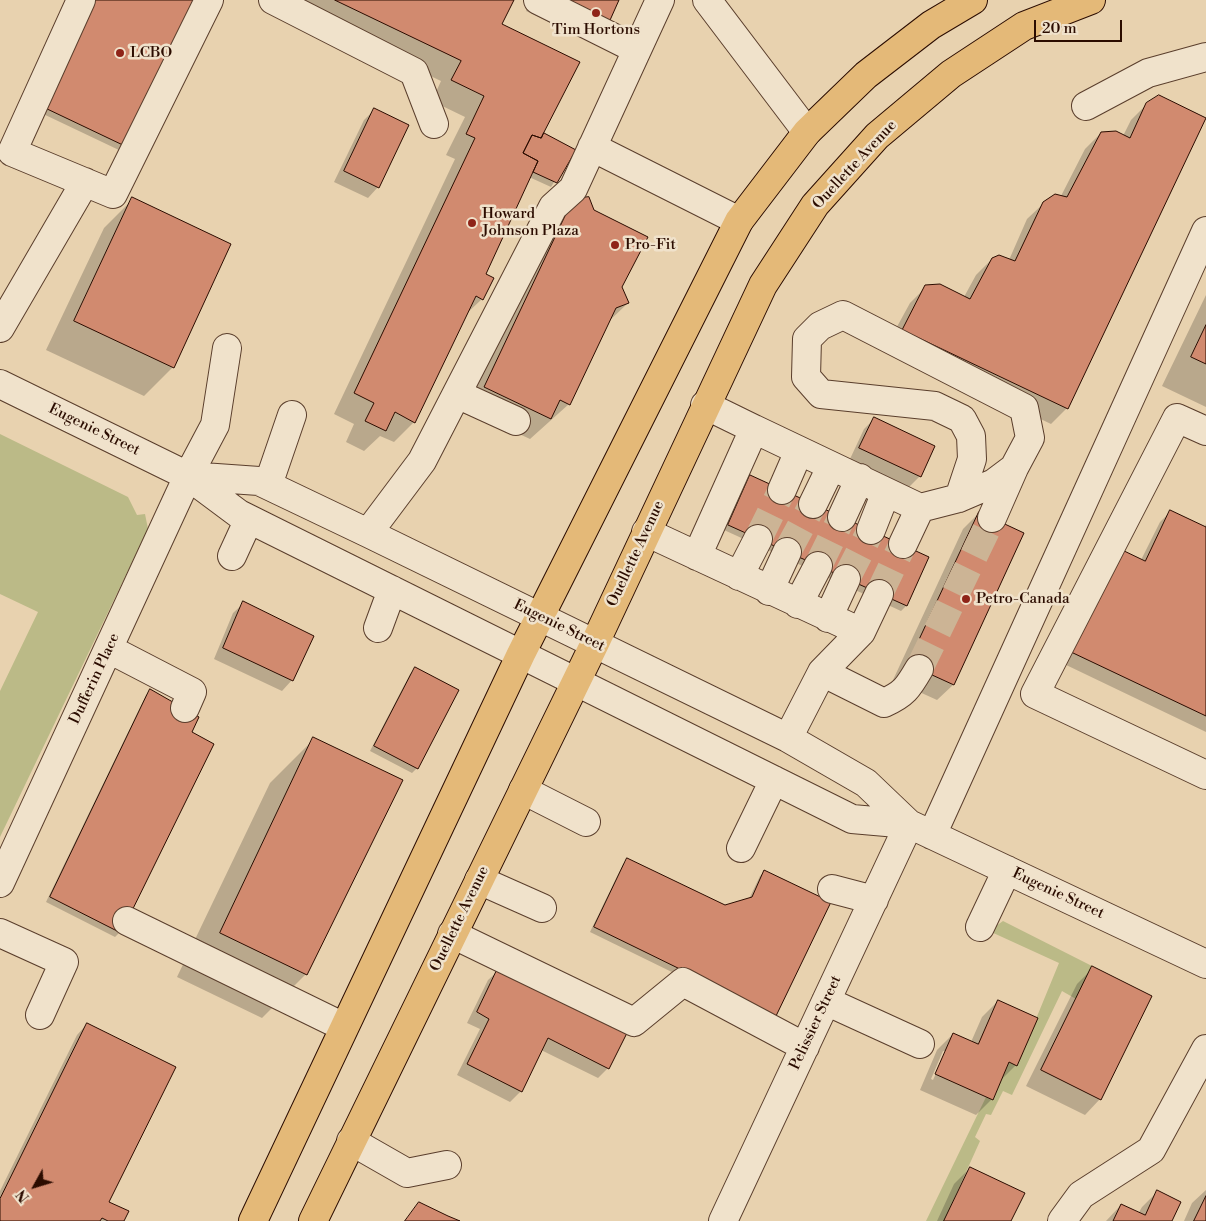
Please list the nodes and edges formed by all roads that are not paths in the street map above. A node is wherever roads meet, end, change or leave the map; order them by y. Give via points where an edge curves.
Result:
1 (81, 0) edge
2 (209, 0) edge
3 (273, 0) edge
4 (538, 0) edge
5 (660, 0) edge
6 (709, 0) edge
7 (973, 0) edge
8 (1091, 0) edge
9 (636, 49) junction
10 (1206, 57) edge
11 (1086, 106) dead end
12 (434, 124) dead end
13 (807, 132) junction
14 (592, 147) junction
15 (85, 182) junction
16 (739, 221) junction
17 (1206, 231) edge
18 (0, 328) edge
19 (227, 348) dead end
20 (0, 384) edge
21 (456, 394) junction
22 (998, 395) junction
23 (705, 405) junction
24 (292, 415) dead end
25 (516, 421) dead end
26 (967, 428) junction
27 (754, 429) junction
28 (1206, 431) edge
29 (799, 451) junction
30 (831, 467) junction
31 (1014, 468) junction
32 (188, 476) junction
33 (860, 478) junction
34 (268, 485) junction
35 (782, 490) tunnel mouth
36 (886, 492) junction
37 (960, 498) junction
38 (813, 504) tunnel mouth
39 (920, 508) junction
40 (842, 517) tunnel mouth
41 (992, 518) tunnel mouth
42 (249, 519) junction
43 (871, 530) tunnel mouth
44 (646, 532) junction
45 (368, 533) junction
46 (758, 539) tunnel mouth
47 (903, 544) tunnel mouth
48 (787, 552) tunnel mouth
49 (232, 556) dead end
50 (697, 556) junction
51 (818, 566) tunnel mouth
52 (739, 576) junction
53 (846, 578) tunnel mouth
54 (392, 590) junction
55 (769, 590) junction
56 (879, 594) tunnel mouth
57 (798, 604) junction
58 (540, 617) junction
59 (828, 618) junction
60 (378, 628) dead end
61 (861, 632) junction
62 (595, 643) junction
63 (109, 649) junction
64 (520, 654) junction
65 (919, 669) tunnel mouth
66 (822, 672) junction
67 (576, 681) junction
68 (184, 708) dead end
69 (788, 738) junction
70 (1206, 775) edge
71 (774, 780) junction
72 (523, 790) junction
73 (586, 822) dead end
74 (921, 829) junction
75 (741, 848) dead end
76 (1007, 870) junction
77 (479, 880) junction
78 (0, 883) edge
79 (832, 889) dead end
80 (874, 900) junction
81 (542, 908) dead end
82 (127, 921) dead end
83 (980, 927) dead end
84 (0, 933) edge
85 (452, 934) junction
86 (1206, 964) edge
87 (826, 1001) junction
88 (40, 1015) dead end
89 (344, 1027) junction
90 (920, 1044) dead end
91 (805, 1047) junction
92 (1206, 1049) edge
93 (351, 1141) junction
94 (447, 1165) dead end
95 (253, 1221) edge
96 (313, 1221) edge
97 (723, 1221) edge
98 (1062, 1221) edge

1 - 15 street via 12,152
2 - 15 street via 112,194
3 - 12 street via 414,72
4 - 9 street
5 - 9 street
6 - 13 street
7 - 13 main road via 931,25 866,75
8 - 23 main road, Ouellette Avenue via 1024,26 951,74 877,136 815,205 763,285
9 - 14 street
10 - 11 street via 1148,73
13 - 16 main road
14 - 16 street
14 - 21 street via 572,189 553,207
15 - 18 street
16 - 58 main road
17 - 74 street, Pelissier Street
19 - 32 street, Dufferin Place via 215,425
20 - 32 street, Eugenie Street
21 - 25 street
21 - 45 street via 422,461
22 - 26 street
22 - 26 street via 843,315 820,326 807,339 806,377 821,394 935,406 962,419
22 - 31 street via 1024,408 1030,438
23 - 27 street
23 - 44 main road, Ouellette Avenue
24 - 34 street
26 - 37 street via 972,436 972,459
27 - 29 street
27 - 50 street
28 - 70 street via 1177,418 1035,694
29 - 30 street
29 - 35 street
30 - 33 street
30 - 38 street
31 - 37 street via 994,483
31 - 41 street
32 - 34 street, Eugenie Street via 259,481
32 - 42 street, Eugenie Street
32 - 63 street, Dufferin Place
33 - 36 street
33 - 40 street
34 - 45 street, Eugenie Street
36 - 39 street
36 - 43 street
37 - 39 street
39 - 47 street
42 - 49 street
42 - 54 street, Eugenie Street
44 - 50 street
44 - 62 main road, Ouellette Avenue
45 - 58 street, Eugenie Street
46 - 52 street
48 - 55 street
50 - 52 street
51 - 57 street
52 - 55 street
53 - 59 street
54 - 60 street
54 - 64 street, Eugenie Street
55 - 57 street
56 - 61 street
57 - 59 street
58 - 62 street, Eugenie Street
58 - 64 main road
59 - 61 street
61 - 66 street
62 - 67 main road, Ouellette Avenue
62 - 69 street, Eugenie Street
63 - 68 street via 192,692
63 - 78 street, Dufferin Place
64 - 67 street, Eugenie Street
64 - 89 main road
65 - 66 street via 900,696 884,703
66 - 69 street
67 - 71 street, Eugenie Street
67 - 72 main road, Ouellette Avenue
69 - 74 street, Eugenie Street via 866,783
71 - 74 street, Eugenie Street via 852,819
71 - 75 street
72 - 73 street
72 - 77 main road, Ouellette Avenue
74 - 76 street, Eugenie Street
74 - 80 street, Pelissier Street
76 - 83 street
76 - 86 street, Eugenie Street
77 - 81 street
77 - 85 main road, Ouellette Avenue
79 - 80 street
80 - 87 street, Pelissier Street
82 - 89 street
84 - 88 street via 64,962
85 - 91 street via 634,1022 683,982
85 - 93 main road, Ouellette Avenue
87 - 90 street
87 - 91 street, Pelissier Street
89 - 95 main road
91 - 97 street, Pelissier Street
92 - 98 street via 1151,1150 1081,1195
93 - 94 street via 407,1172
93 - 96 main road, Ouellette Avenue

